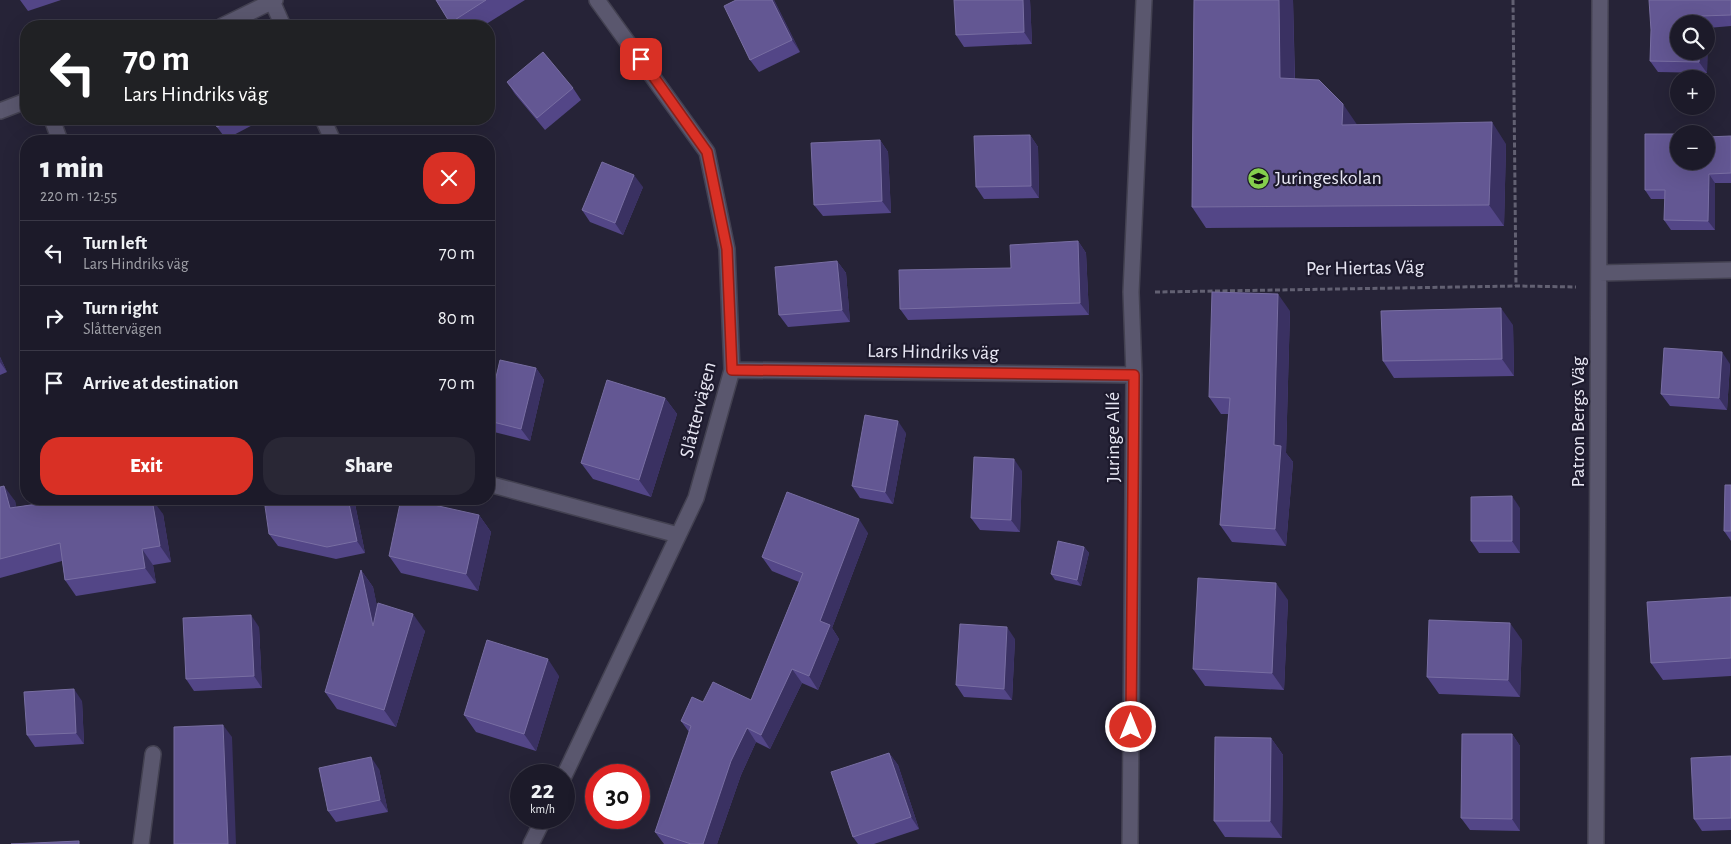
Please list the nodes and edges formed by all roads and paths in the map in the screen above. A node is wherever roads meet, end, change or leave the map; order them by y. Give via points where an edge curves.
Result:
1 (597, 0) edge
2 (1144, 0) edge
3 (1513, 0) edge
4 (1600, 0) edge
5 (274, 1) edge
6 (234, 20) edge
7 (281, 20) edge
8 (20, 103) edge
9 (0, 111) edge
10 (1731, 270) edge
11 (1599, 280) junction
12 (1516, 286) junction
13 (1131, 292) junction
14 (732, 370) junction
15 (1134, 375) junction
16 (495, 486) edge
17 (678, 535) junction
18 (153, 754) dead end
19 (570, 764) edge
20 (538, 829) edge
21 (141, 844) edge
22 (531, 844) edge
23 (1130, 844) edge
24 (1596, 844) edge

1 - 14 street, Slåttervägen via 707,152 727,249
2 - 13 street, Juringe Allé
3 - 12 path
4 - 11 street, Patron Bergs Väg
5 - 6 street
5 - 7 street
8 - 9 street
10 - 11 street
11 - 12 path, Per Hiertas Väg
11 - 24 street, Patron Bergs Väg
12 - 13 path, Per Hiertas Väg
13 - 15 street, Juringe Allé
14 - 15 street, Lars Hindriks väg
14 - 17 street, Slåttervägen via 696,498
15 - 23 street, Juringe Allé
16 - 17 street
17 - 19 street, Slåttervägen
18 - 21 street
20 - 22 street

